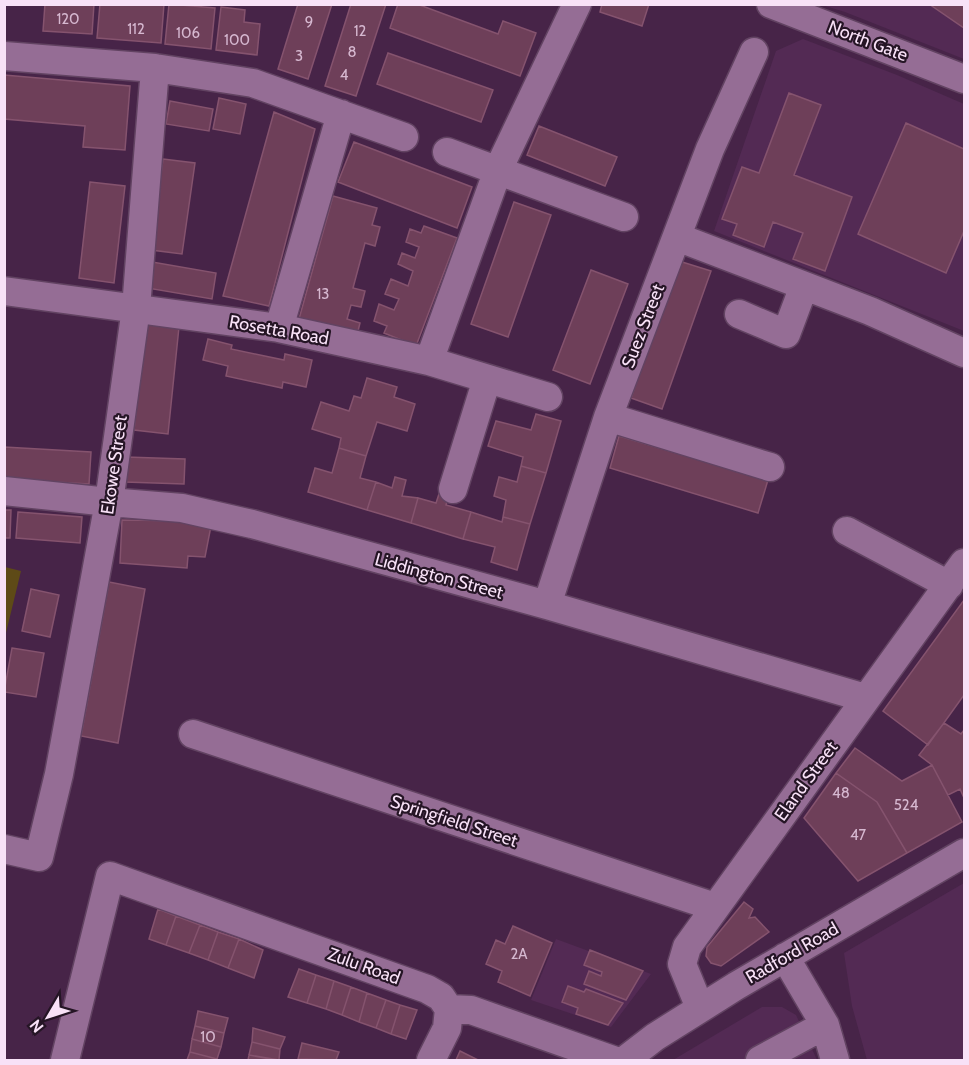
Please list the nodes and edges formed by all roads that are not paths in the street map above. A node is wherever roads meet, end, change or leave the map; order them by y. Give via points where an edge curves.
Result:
1 (577, 4) edge
2 (771, 4) edge
3 (754, 52) dead end
4 (4, 56) edge
5 (155, 68) junction
6 (964, 79) edge
7 (341, 114) junction
8 (404, 136) dead end
9 (447, 152) dead end
10 (498, 170) junction
11 (624, 217) dead end
12 (677, 237) junction
13 (804, 286) junction
14 (4, 291) edge
15 (136, 308) junction
16 (739, 314) dead end
17 (279, 328) junction
18 (964, 353) edge
19 (429, 361) junction
20 (488, 379) junction
21 (548, 398) dead end
22 (608, 417) junction
23 (770, 467) dead end
24 (453, 489) dead end
25 (4, 491) edge
26 (109, 502) junction
27 (847, 531) dead end
28 (957, 574) edge
29 (547, 606) junction
30 (865, 698) junction
31 (193, 734) dead end
32 (4, 849) edge
33 (964, 853) edge
34 (715, 907) junction
35 (785, 957) junction
36 (700, 1008) junction
37 (450, 1009) junction
38 (825, 1025) junction
39 (65, 1060) edge
40 (430, 1060) edge
41 (613, 1060) edge
42 (625, 1060) edge
43 (760, 1060) edge
44 (835, 1060) edge

1 - 10 street
2 - 6 street, North Gate
3 - 12 street, Suez Street via 710,149
4 - 5 street
5 - 7 street via 253,83
5 - 15 street, Ekowe Street
7 - 8 street
7 - 17 street
9 - 10 street
10 - 11 street
10 - 19 street
12 - 13 street
12 - 22 street, Suez Street
13 - 16 street via 786,334
13 - 18 street
14 - 15 street, Rosetta Road
15 - 17 street, Rosetta Road
15 - 26 street, Ekowe Street
17 - 19 street, Rosetta Road
19 - 20 street, Rosetta Road
20 - 21 street, Rosetta Road
20 - 24 street
22 - 23 street
22 - 29 street, Suez Street
25 - 26 street, Liddington Street
26 - 29 street, Liddington Street via 182,508 252,524
26 - 32 street, Ekowe Street via 59,774 39,857
27 - 28 street
28 - 30 street, Eland Street
29 - 30 street, Liddington Street
30 - 34 street, Eland Street
31 - 34 street, Springfield Street
33 - 35 street, Radford Road
34 - 36 street, Eland Street via 687,946 682,964
35 - 36 street, Radford Road
35 - 38 street
36 - 42 street, Radford Road
37 - 39 street, Zulu Road via 428,989 110,876
37 - 40 street via 447,1028
37 - 41 street via 471,1010
38 - 43 street
38 - 44 street

